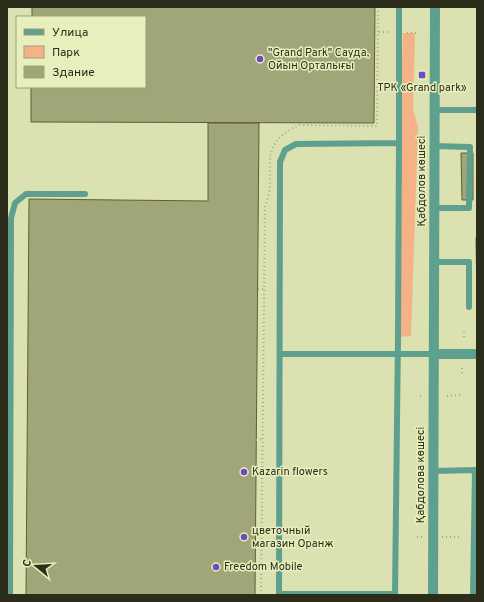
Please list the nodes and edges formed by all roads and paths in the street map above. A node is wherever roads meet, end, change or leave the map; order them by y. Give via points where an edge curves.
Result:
1 (378, 7) edge
2 (399, 7) edge
3 (435, 7) edge
4 (376, 32) junction
5 (399, 33) junction
6 (435, 110) junction
7 (477, 110) edge
8 (399, 143) junction
9 (434, 146) junction
10 (85, 194) dead end
11 (434, 208) junction
12 (7, 209) edge
13 (11, 218) junction
14 (434, 262) junction
15 (258, 289) dead end
16 (264, 289) junction
17 (469, 307) dead end
18 (464, 329) dead end
19 (464, 337) dead end
20 (280, 354) junction
21 (434, 354) junction
22 (477, 354) edge
23 (462, 368) dead end
24 (462, 372) dead end
25 (460, 395) dead end
26 (420, 396) dead end
27 (424, 396) dead end
28 (447, 396) dead end
29 (263, 439) junction
30 (256, 440) dead end
31 (433, 471) junction
32 (395, 594) edge
33 (10, 595) edge
34 (261, 595) edge
35 (278, 595) edge
36 (433, 595) edge
37 (473, 595) edge

1 - 4 path
2 - 5 lane
3 - 6 street, Қабдолов көшесі
4 - 5 path
4 - 16 path via 377,126 299,126 275,142 271,150 269,198 265,206
5 - 8 lane
6 - 7 lane
6 - 9 street, Қабдолов көшесі
8 - 20 lane via 296,144 284,150 280,162
8 - 32 lane
9 - 11 street, Қабдолов көшесі
9 - 11 lane via 470,147 469,208
10 - 13 lane via 26,194 15,203
11 - 14 street, Қабдолов көшесі
12 - 13 lane
13 - 33 lane
14 - 17 lane via 469,262
14 - 21 street, Қабдолов көшесі
15 - 16 path
16 - 29 path
18 - 19 path
20 - 21 lane
20 - 35 lane
21 - 22 street
21 - 31 street, Қабдолова көшесі
23 - 24 path
25 - 28 path
26 - 27 path
29 - 30 path
29 - 34 path
31 - 36 street, Қабдолова көшесі
31 - 37 lane via 475,470
32 - 35 lane

